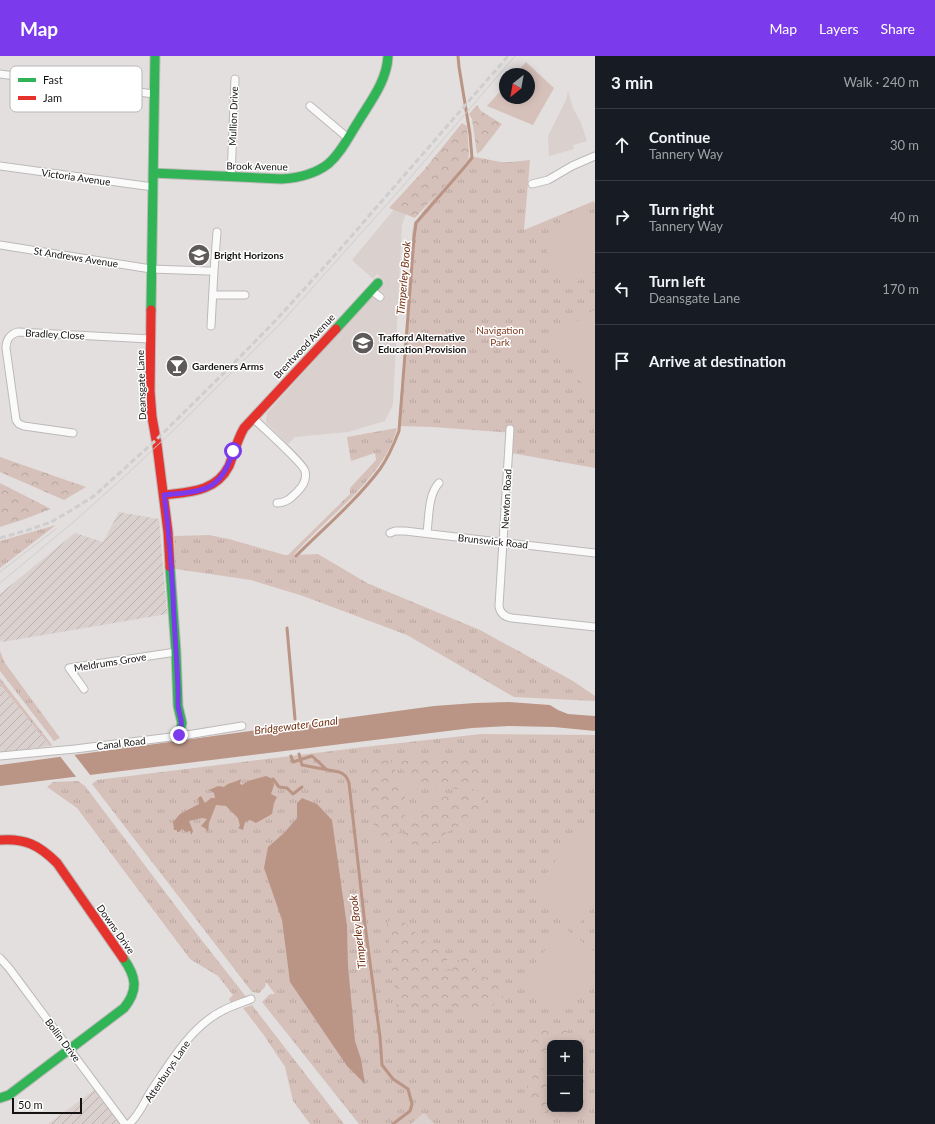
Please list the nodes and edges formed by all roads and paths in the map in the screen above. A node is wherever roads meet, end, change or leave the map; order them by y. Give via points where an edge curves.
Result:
1 (155, 56) edge
2 (388, 56) edge
3 (0, 74) edge
4 (10, 75) edge
5 (235, 79) dead end
6 (142, 92) edge
7 (154, 94) junction
8 (310, 106) dead end
9 (348, 138) junction
10 (595, 156) edge
11 (0, 166) edge
12 (153, 174) junction
13 (231, 177) junction
14 (532, 184) dead end
15 (153, 187) junction
16 (217, 232) dead end
17 (0, 245) edge
18 (151, 269) junction
19 (214, 271) junction
20 (375, 286) joint
21 (212, 295) junction
22 (245, 295) dead end
23 (380, 297) dead end
24 (211, 326) dead end
25 (150, 339) junction
26 (253, 418) junction
27 (510, 429) dead end
28 (73, 433) dead end
29 (439, 483) dead end
30 (164, 495) junction
31 (277, 502) dead end
32 (390, 533) dead end
33 (427, 534) junction
34 (503, 542) junction
35 (595, 553) edge
36 (595, 627) edge
37 (176, 652) junction
38 (84, 689) dead end
39 (242, 726) dead end
40 (179, 735) junction
41 (0, 756) edge
42 (0, 840) edge
43 (0, 958) edge
44 (251, 999) dead end
45 (70, 1049) junction
46 (0, 1098) edge
47 (125, 1124) edge
48 (129, 1124) edge

1 - 7 street, Deansgate Lane
2 - 9 street, Brook Avenue via 381,82
3 - 4 street
5 - 13 street, Mullion Drive
6 - 7 street
7 - 12 street, Deansgate Lane
8 - 9 street
9 - 13 street, Brook Avenue via 328,164 301,176 290,179
10 - 14 street via 548,180
11 - 15 street, Victoria Avenue
12 - 13 street, Brook Avenue
12 - 15 street, Deansgate Lane
15 - 18 street, Deansgate Lane
16 - 19 street
17 - 18 street, St Andrews Avenue
18 - 19 street, St Andrews Avenue
18 - 25 street, Deansgate Lane
19 - 21 street
20 - 23 street, Brentwood Avenue
20 - 26 street, Brentwood Avenue
21 - 22 street
21 - 24 street
25 - 28 street, Bradley Close via 18,332 8,338 6,348 16,420 24,426
25 - 30 street, Deansgate Lane via 151,406
26 - 30 street, Brentwood Avenue via 237,442 227,470 212,486
26 - 31 street via 300,463 305,471 301,488 288,501
27 - 34 street, Newton Road
29 - 33 street via 432,494
30 - 37 street, Deansgate Lane
32 - 33 street, Brunswick Road via 399,531
33 - 34 street, Brunswick Road
34 - 35 street, Brunswick Road
34 - 36 street, Newton Road via 499,606 503,615 514,619
37 - 38 street, Meldrums Grove via 69,668
37 - 40 street, Deansgate Lane via 178,706 182,723
39 - 40 street, Canal Road
40 - 41 street, Canal Road
42 - 45 street, Downs Drive via 20,840 49,854 134,976 133,994 124,1008
43 - 45 street, Bollin Drive
44 - 48 street, Attenburys Lane via 222,1011 189,1038 153,1089 140,1113
45 - 46 street, Downs Drive via 9,1095
45 - 47 street, Bollin Drive

